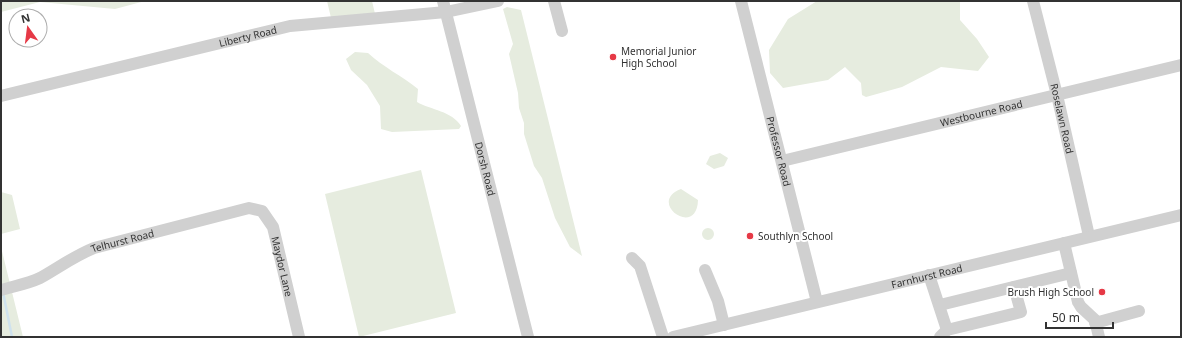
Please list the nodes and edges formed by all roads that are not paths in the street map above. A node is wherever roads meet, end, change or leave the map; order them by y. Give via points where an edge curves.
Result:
1 (498, 1) edge
2 (554, 1) edge
3 (741, 1) edge
4 (1033, 1) edge
5 (445, 6) edge
6 (562, 31) dead end
7 (1181, 65) edge
8 (1057, 95) junction
9 (1, 96) edge
10 (782, 161) junction
11 (249, 208) joint
12 (1180, 217) edge
13 (1089, 236) junction
14 (1064, 243) junction
15 (632, 258) dead end
16 (705, 270) dead end
17 (1071, 273) junction
18 (928, 275) junction
19 (1014, 287) junction
20 (1, 290) edge
21 (817, 302) junction
22 (940, 305) junction
23 (1139, 311) dead end
24 (1095, 323) junction
25 (724, 325) junction
26 (944, 334) edge
27 (299, 337) edge
28 (528, 337) edge
29 (663, 337) edge
30 (672, 337) edge
31 (1099, 337) edge

1 - 5 street, Liberty Road
2 - 6 street
3 - 10 street, Professor Road
4 - 8 street, Roselawn Road
5 - 9 street, Liberty Road via 290,26
5 - 28 street, Dorsh Road
7 - 8 street, Westbourne Road
8 - 10 street, Westbourne Road
8 - 13 street, Roselawn Road
10 - 21 street, Professor Road
11 - 20 street, Telhurst Road via 94,248 77,255 40,278
11 - 27 street, Maydor Lane via 262,211 272,227
12 - 13 street, Farnhurst Road
13 - 14 street, Farnhurst Road
14 - 17 street
14 - 18 street, Farnhurst Road
15 - 29 street via 640,266
16 - 25 street via 718,301
17 - 19 street
17 - 24 street via 1081,307
18 - 21 street, Farnhurst Road
18 - 22 street via 934,296
19 - 22 street
19 - 26 street via 1021,312
21 - 25 street, Farnhurst Road
22 - 26 street
23 - 24 street
24 - 31 street
25 - 30 street, Farnhurst Road

